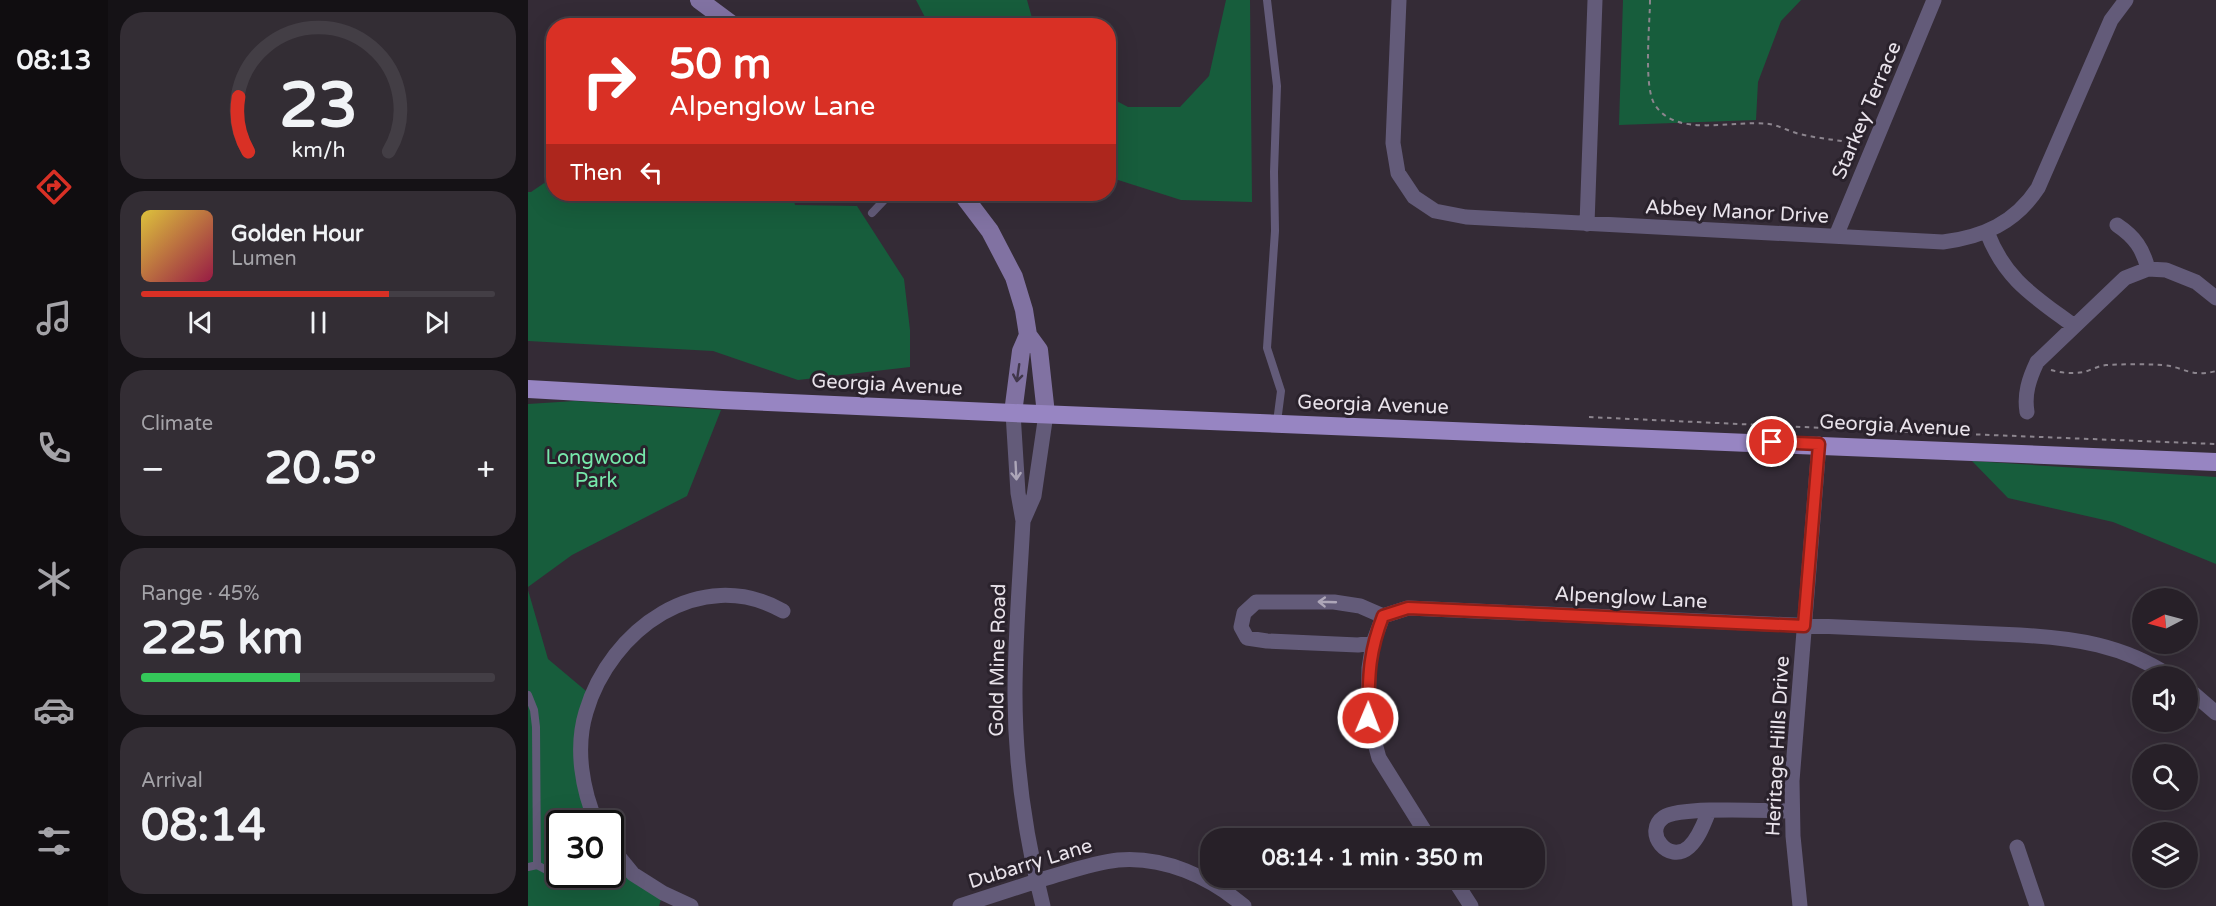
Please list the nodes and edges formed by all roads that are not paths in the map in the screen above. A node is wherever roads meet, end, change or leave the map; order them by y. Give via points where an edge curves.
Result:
1 (699, 0) edge
2 (1267, 0) edge
3 (1399, 0) edge
4 (1595, 0) edge
5 (1934, 0) edge
6 (2126, 0) edge
7 (723, 18) edge
8 (883, 201) edge
9 (967, 201) edge
10 (872, 213) dead end
11 (1587, 224) junction
12 (2117, 225) dead end
13 (1987, 232) junction
14 (1836, 236) junction
15 (2148, 269) junction
16 (2216, 298) edge
17 (2074, 326) junction
18 (1028, 335) junction
19 (528, 389) edge
20 (1013, 412) junction
21 (2027, 412) dead end
22 (1046, 414) junction
23 (1277, 422) junction
24 (1819, 444) junction
25 (2216, 462) edge
26 (1023, 521) junction
27 (783, 611) dead end
28 (1383, 616) junction
29 (1804, 626) junction
30 (1373, 643) junction
31 (2151, 666) edge
32 (528, 695) edge
33 (2198, 697) edge
34 (2216, 713) edge
35 (532, 771) edge
36 (591, 810) edge
37 (1792, 810) junction
38 (1710, 811) dead end
39 (1423, 828) edge
40 (2017, 847) dead end
41 (624, 863) edge
42 (537, 865) junction
43 (528, 867) edge
44 (546, 870) edge
45 (1036, 881) junction
46 (1459, 888) edge
47 (692, 906) edge
48 (960, 906) edge
49 (1043, 906) edge
50 (1244, 906) edge
51 (1471, 906) edge
52 (1800, 906) edge
53 (2037, 906) edge

1 - 7 street
2 - 23 lane via 1277,86 1275,231 1267,348 1281,391
3 - 11 street, Abbey Manor Drive via 1393,143 1398,172 1414,197 1435,211 1457,216
4 - 11 street
5 - 14 street, Starkey Terrace
6 - 13 street, Abbey Manor Drive via 2111,20 2038,189 2027,206
8 - 10 lane
9 - 18 street, Gold Mine Road via 990,231 1009,267
11 - 14 street, Abbey Manor Drive
12 - 15 street via 2137,241
13 - 14 street, Abbey Manor Drive via 1943,242
13 - 17 street via 1995,253 2010,274
15 - 16 street via 2166,270 2196,282
15 - 17 street via 2125,278
17 - 21 street via 2036,364 2025,398
18 -> 20 street, Gold Mine Road via 1021,351
18 - 22 street, Gold Mine Road via 1039,350
19 - 20 main road, Georgia Avenue
20 - 22 main road, Georgia Avenue
20 -> 26 street, Gold Mine Road
22 - 23 main road, Georgia Avenue
22 - 26 street, Gold Mine Road via 1034,496
23 - 24 main road, Georgia Avenue
24 - 25 main road, Georgia Avenue
24 - 29 street, Heritage Hills Drive
26 - 45 street, Gold Mine Road via 1015,694 1021,787
27 - 36 street via 751,598 719,595 690,600 648,621 616,652 598,680 585,714 581,759
28 - 29 street, Alpenglow Lane via 1408,608
28 - 30 street
28 -> 30 street via 1360,606 1334,602 1256,602 1244,613 1241,627 1247,638 1267,641
29 - 31 street, Alpenglow Lane via 2060,637 2107,646
29 - 37 street, Heritage Hills Drive
30 - 39 street via 1368,718 1379,758
32 - 35 lane via 536,727
33 - 34 street
35 - 42 lane
37 - 38 street
37 - 52 street, Heritage Hills Drive
40 - 53 street
41 - 47 street via 633,874 663,893
42 - 43 lane
42 - 44 lane
45 - 48 street, Dubarry Lane
45 - 49 street, Gold Mine Road
45 - 50 street, Dubarry Lane via 1090,864 1141,861 1180,868 1211,882
46 - 51 street

